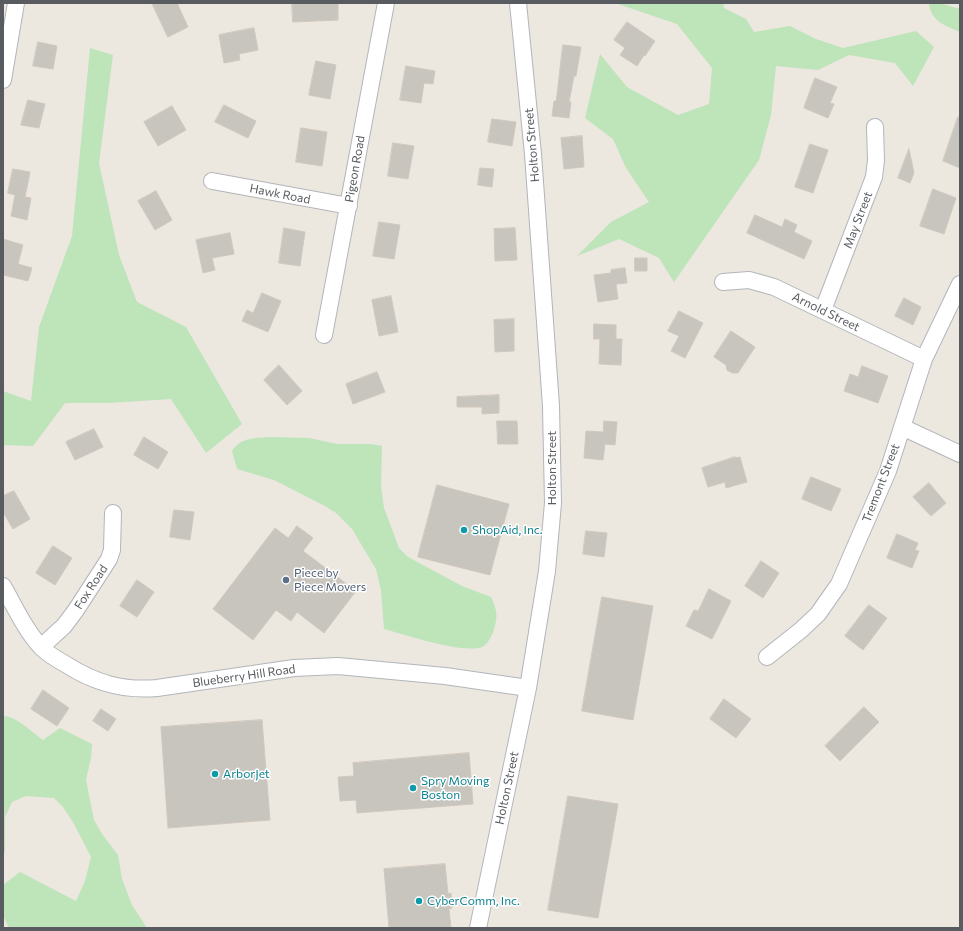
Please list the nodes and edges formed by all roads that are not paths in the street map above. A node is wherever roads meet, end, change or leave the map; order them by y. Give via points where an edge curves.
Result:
1 (16, 3) edge
2 (386, 3) edge
3 (518, 3) edge
4 (3, 80) edge
5 (875, 127) dead end
6 (212, 181) dead end
7 (348, 206) junction
8 (723, 282) dead end
9 (960, 284) edge
10 (823, 310) junction
11 (324, 335) dead end
12 (924, 359) junction
13 (902, 427) junction
14 (960, 454) edge
15 (113, 514) dead end
16 (3, 586) edge
17 (41, 647) junction
18 (767, 657) dead end
19 (528, 688) junction
20 (478, 928) edge

1 - 4 street
2 - 7 street, Pigeon Road
3 - 19 street, Holton Street via 533,154 552,437 553,503 546,578
5 - 10 street, May Street via 874,177
6 - 7 street, Hawk Road
7 - 11 street, Pigeon Road
8 - 10 street, Arnold Street via 749,280 766,284
9 - 12 street, Tremont Street
10 - 12 street, Arnold Street
12 - 13 street, Tremont Street
13 - 14 street
13 - 18 street, Tremont Street via 888,471 839,584 818,614
15 - 17 street, Fox Road via 112,550 109,559 68,620
16 - 17 street, Blueberry Hill Road
17 - 19 street, Blueberry Hill Road via 89,678 127,688 156,688 294,668 338,666 445,676
19 - 20 street, Holton Street

